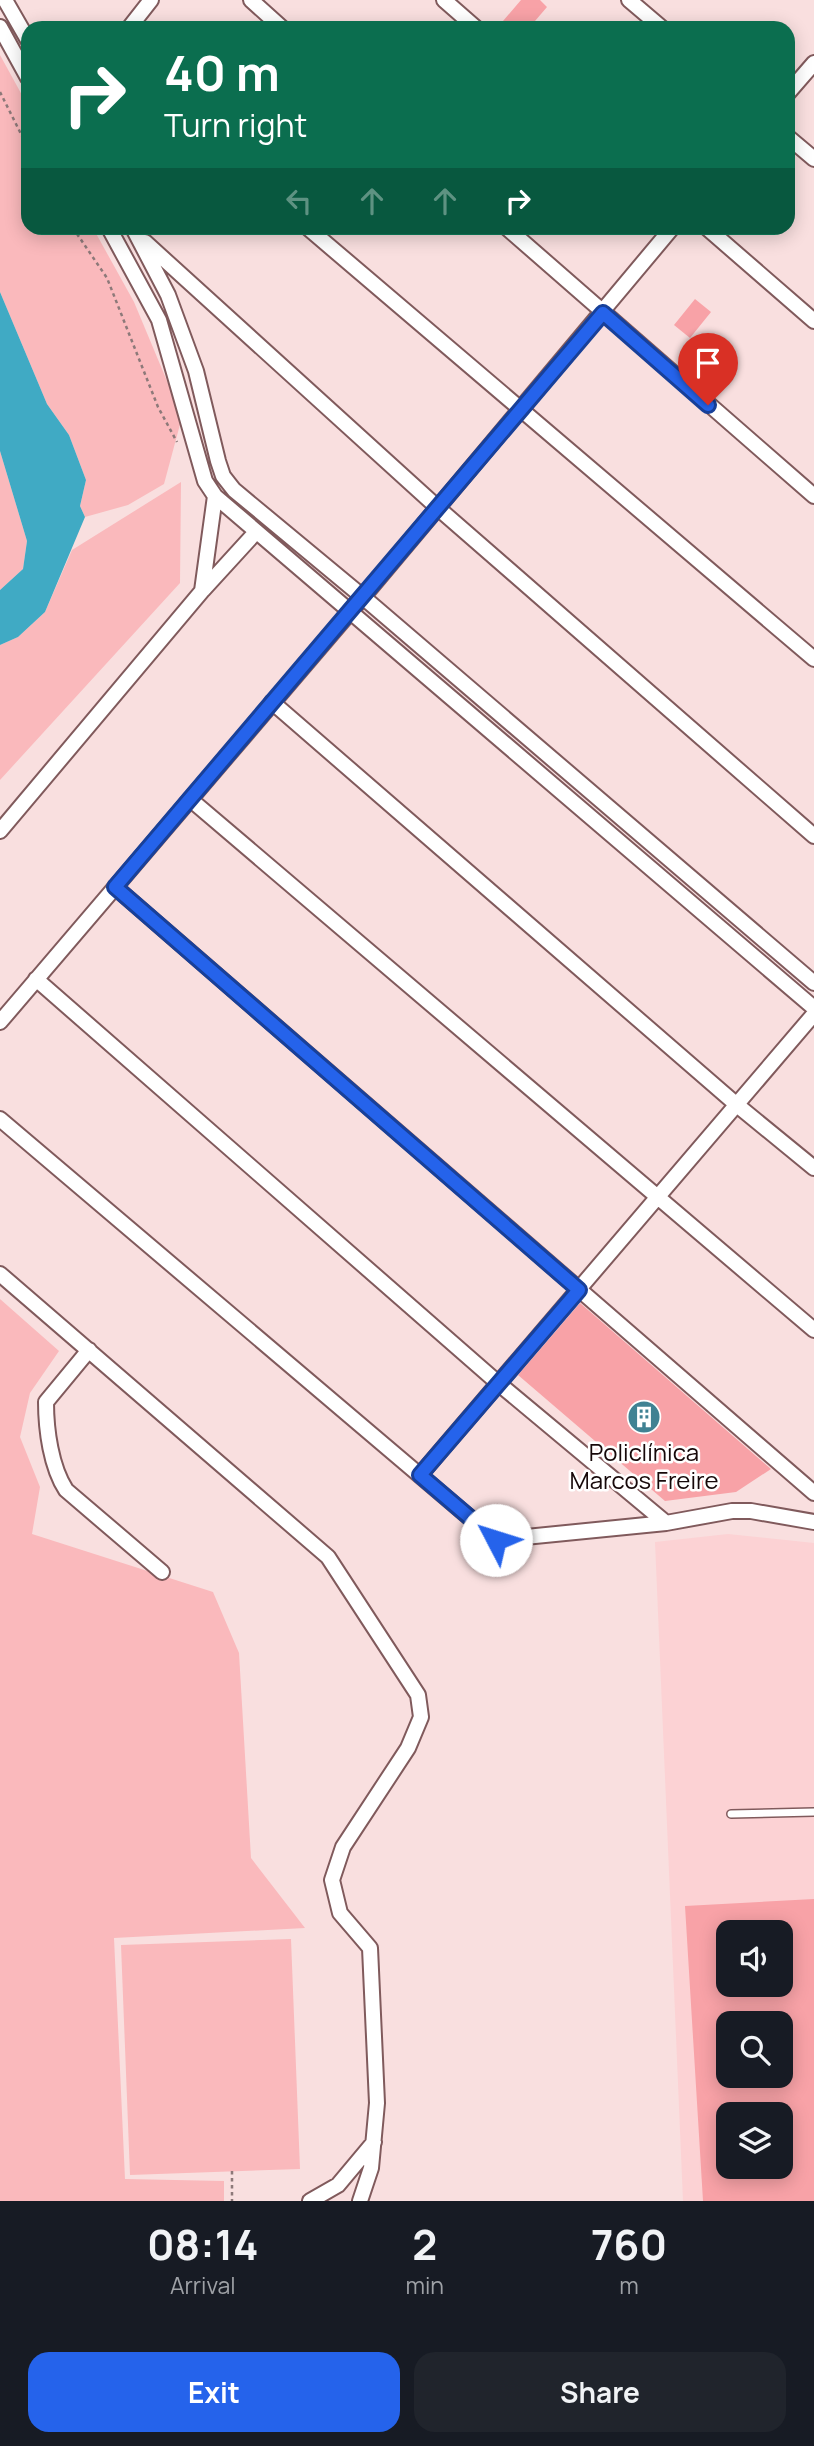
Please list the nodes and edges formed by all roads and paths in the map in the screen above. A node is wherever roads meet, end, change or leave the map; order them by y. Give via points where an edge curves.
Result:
1 (5, 0) edge
2 (151, 0) edge
3 (251, 0) edge
4 (444, 0) edge
5 (629, 0) edge
6 (134, 21) edge
7 (274, 21) edge
8 (468, 21) edge
9 (654, 21) edge
10 (0, 27) edge
11 (21, 28) edge
12 (814, 63) edge
13 (21, 65) edge
14 (795, 85) edge
15 (0, 92) edge
16 (21, 134) edge
17 (795, 143) edge
18 (814, 159) edge
19 (78, 235) edge
20 (113, 235) edge
21 (137, 235) edge
22 (139, 235) edge
23 (316, 235) edge
24 (515, 235) edge
25 (666, 235) edge
26 (715, 235) edge
27 (603, 313) junction
28 (814, 321) edge
29 (520, 410) junction
30 (182, 450) dead end
31 (215, 496) junction
32 (814, 496) edge
33 (438, 508) junction
34 (256, 532) junction
35 (202, 591) junction
36 (363, 597) junction
37 (349, 612) junction
38 (814, 659) edge
39 (272, 702) junction
40 (190, 799) junction
41 (0, 831) edge
42 (814, 836) edge
43 (115, 887) junction
44 (36, 979) junction
45 (814, 983) edge
46 (814, 1008) edge
47 (814, 1014) edge
48 (0, 1022) edge
49 (737, 1105) junction
50 (0, 1119) edge
51 (814, 1168) edge
52 (658, 1197) junction
53 (0, 1274) edge
54 (579, 1290) junction
55 (814, 1330) edge
56 (89, 1350) junction
57 (498, 1383) junction
58 (420, 1475) junction
59 (814, 1493) edge
60 (814, 1522) edge
61 (666, 1523) junction
62 (162, 1572) dead end
63 (814, 1812) edge
64 (731, 1814) dead end
65 (374, 2142) junction
66 (232, 2171) dead end
67 (232, 2201) edge
68 (310, 2201) edge
69 (360, 2201) edge

1 - 11 street
2 - 6 street
3 - 7 street
4 - 8 street
5 - 9 street
10 - 13 street
12 - 14 street
15 - 16 path
17 - 18 street
19 - 30 path via 107,278 158,407
20 - 31 street via 159,320 205,481
21 - 36 street via 169,295 192,358 223,476
22 - 33 street
23 - 29 street
24 - 27 street
25 - 27 street
26 - 28 street
27 - 29 street
27 - 32 street
29 - 33 street
29 - 38 street
31 - 34 street
31 - 35 street
33 - 36 street
33 - 42 street
34 - 35 street
34 - 37 street
35 - 41 street
36 - 37 street
36 - 45 street
37 - 39 street
37 - 46 street
39 - 40 street
39 - 49 street
40 - 43 street
40 - 52 street
43 - 44 street
43 - 54 street
44 - 48 street
44 - 57 street
47 - 49 street
49 - 51 street
49 - 52 street
50 - 58 street
52 - 54 street
52 - 55 street
53 - 56 street
54 - 57 street
54 - 59 street
56 - 62 street via 46,1402 59,1480
56 - 65 street via 328,1556 418,1695 421,1717 408,1748 342,1847 332,1880 340,1913 370,1948 377,2103
57 - 58 street
57 - 61 street
58 - 61 street via 496,1540
60 - 61 street via 732,1511
63 - 64 lane
65 - 68 street via 338,2185
65 - 69 street
66 - 67 path

